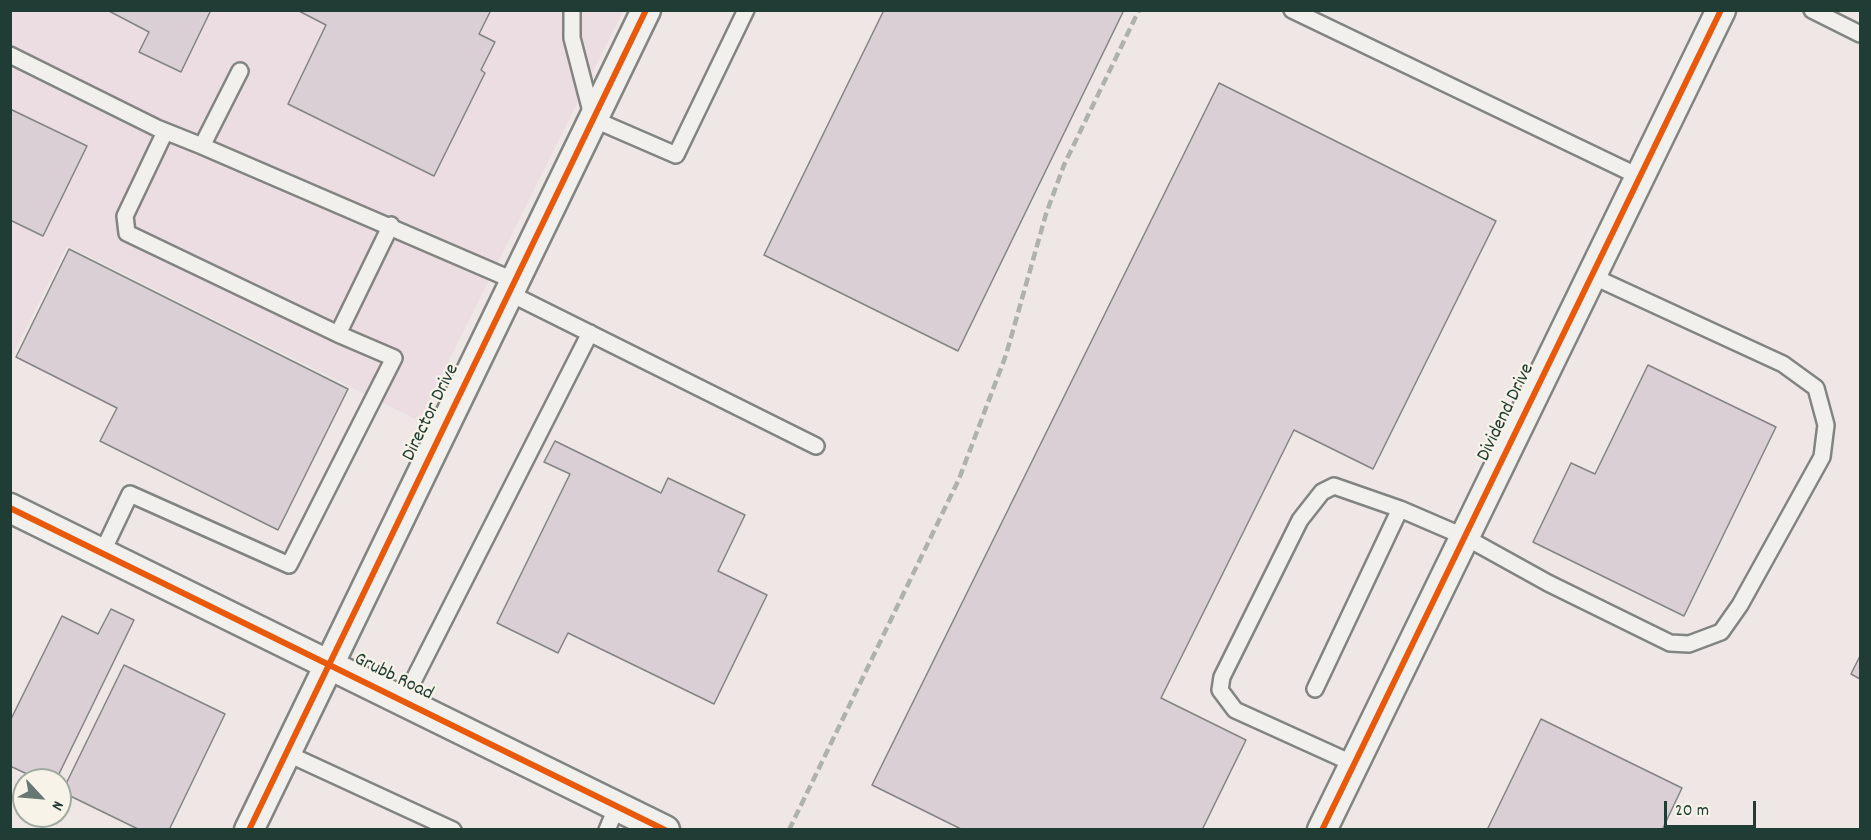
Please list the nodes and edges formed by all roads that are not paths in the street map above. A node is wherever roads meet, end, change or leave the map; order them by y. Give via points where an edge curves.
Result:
1 (572, 10) edge
2 (646, 10) edge
3 (746, 10) edge
4 (1292, 10) edge
5 (1721, 10) edge
6 (1812, 10) edge
7 (1860, 34) edge
8 (10, 55) edge
9 (240, 71) dead end
10 (593, 119) junction
11 (165, 132) junction
12 (202, 146) junction
13 (1640, 177) junction
14 (391, 225) junction
15 (1592, 276) junction
16 (512, 287) junction
17 (590, 333) junction
18 (338, 334) junction
19 (816, 446) dead end
20 (10, 508) edge
21 (1400, 509) junction
22 (1465, 537) junction
23 (102, 553) junction
24 (328, 664) junction
25 (1315, 689) dead end
26 (403, 701) junction
27 (285, 753) junction
28 (1354, 764) junction
29 (612, 818) edge
30 (249, 830) edge
31 (453, 830) edge
32 (665, 830) edge
33 (1322, 830) edge

1 - 10 lane via 572,38
2 - 10 street, Director Drive
3 - 10 lane via 676,155
4 - 13 lane
5 - 13 street, Dividend Drive
6 - 7 lane
8 - 11 lane
9 - 12 lane
10 - 16 street, Director Drive
11 - 12 lane
11 - 18 lane via 125,216 127,233
12 - 14 lane
13 - 15 street, Dividend Drive
14 - 16 lane
14 - 18 lane
15 - 22 street, Dividend Drive
15 - 22 lane via 1783,364 1816,388 1827,425 1822,457 1721,632 1689,644 1670,643
16 - 17 lane
16 - 24 street, Director Drive
17 - 19 lane
17 - 26 lane
18 - 23 lane via 394,358 289,565 130,494
20 - 23 street, Grubb Road
21 - 22 lane
21 - 25 lane
21 - 28 lane via 1334,486 1322,492 1300,520 1222,677 1220,690 1235,710
22 - 28 street, Dividend Drive
23 - 24 street, Grubb Road
24 - 26 street, Grubb Road
24 - 27 street, Director Drive
26 - 29 street, Grubb Road
27 - 30 street, Director Drive
27 - 31 lane
28 - 33 street, Dividend Drive
29 - 32 street, Grubb Road

